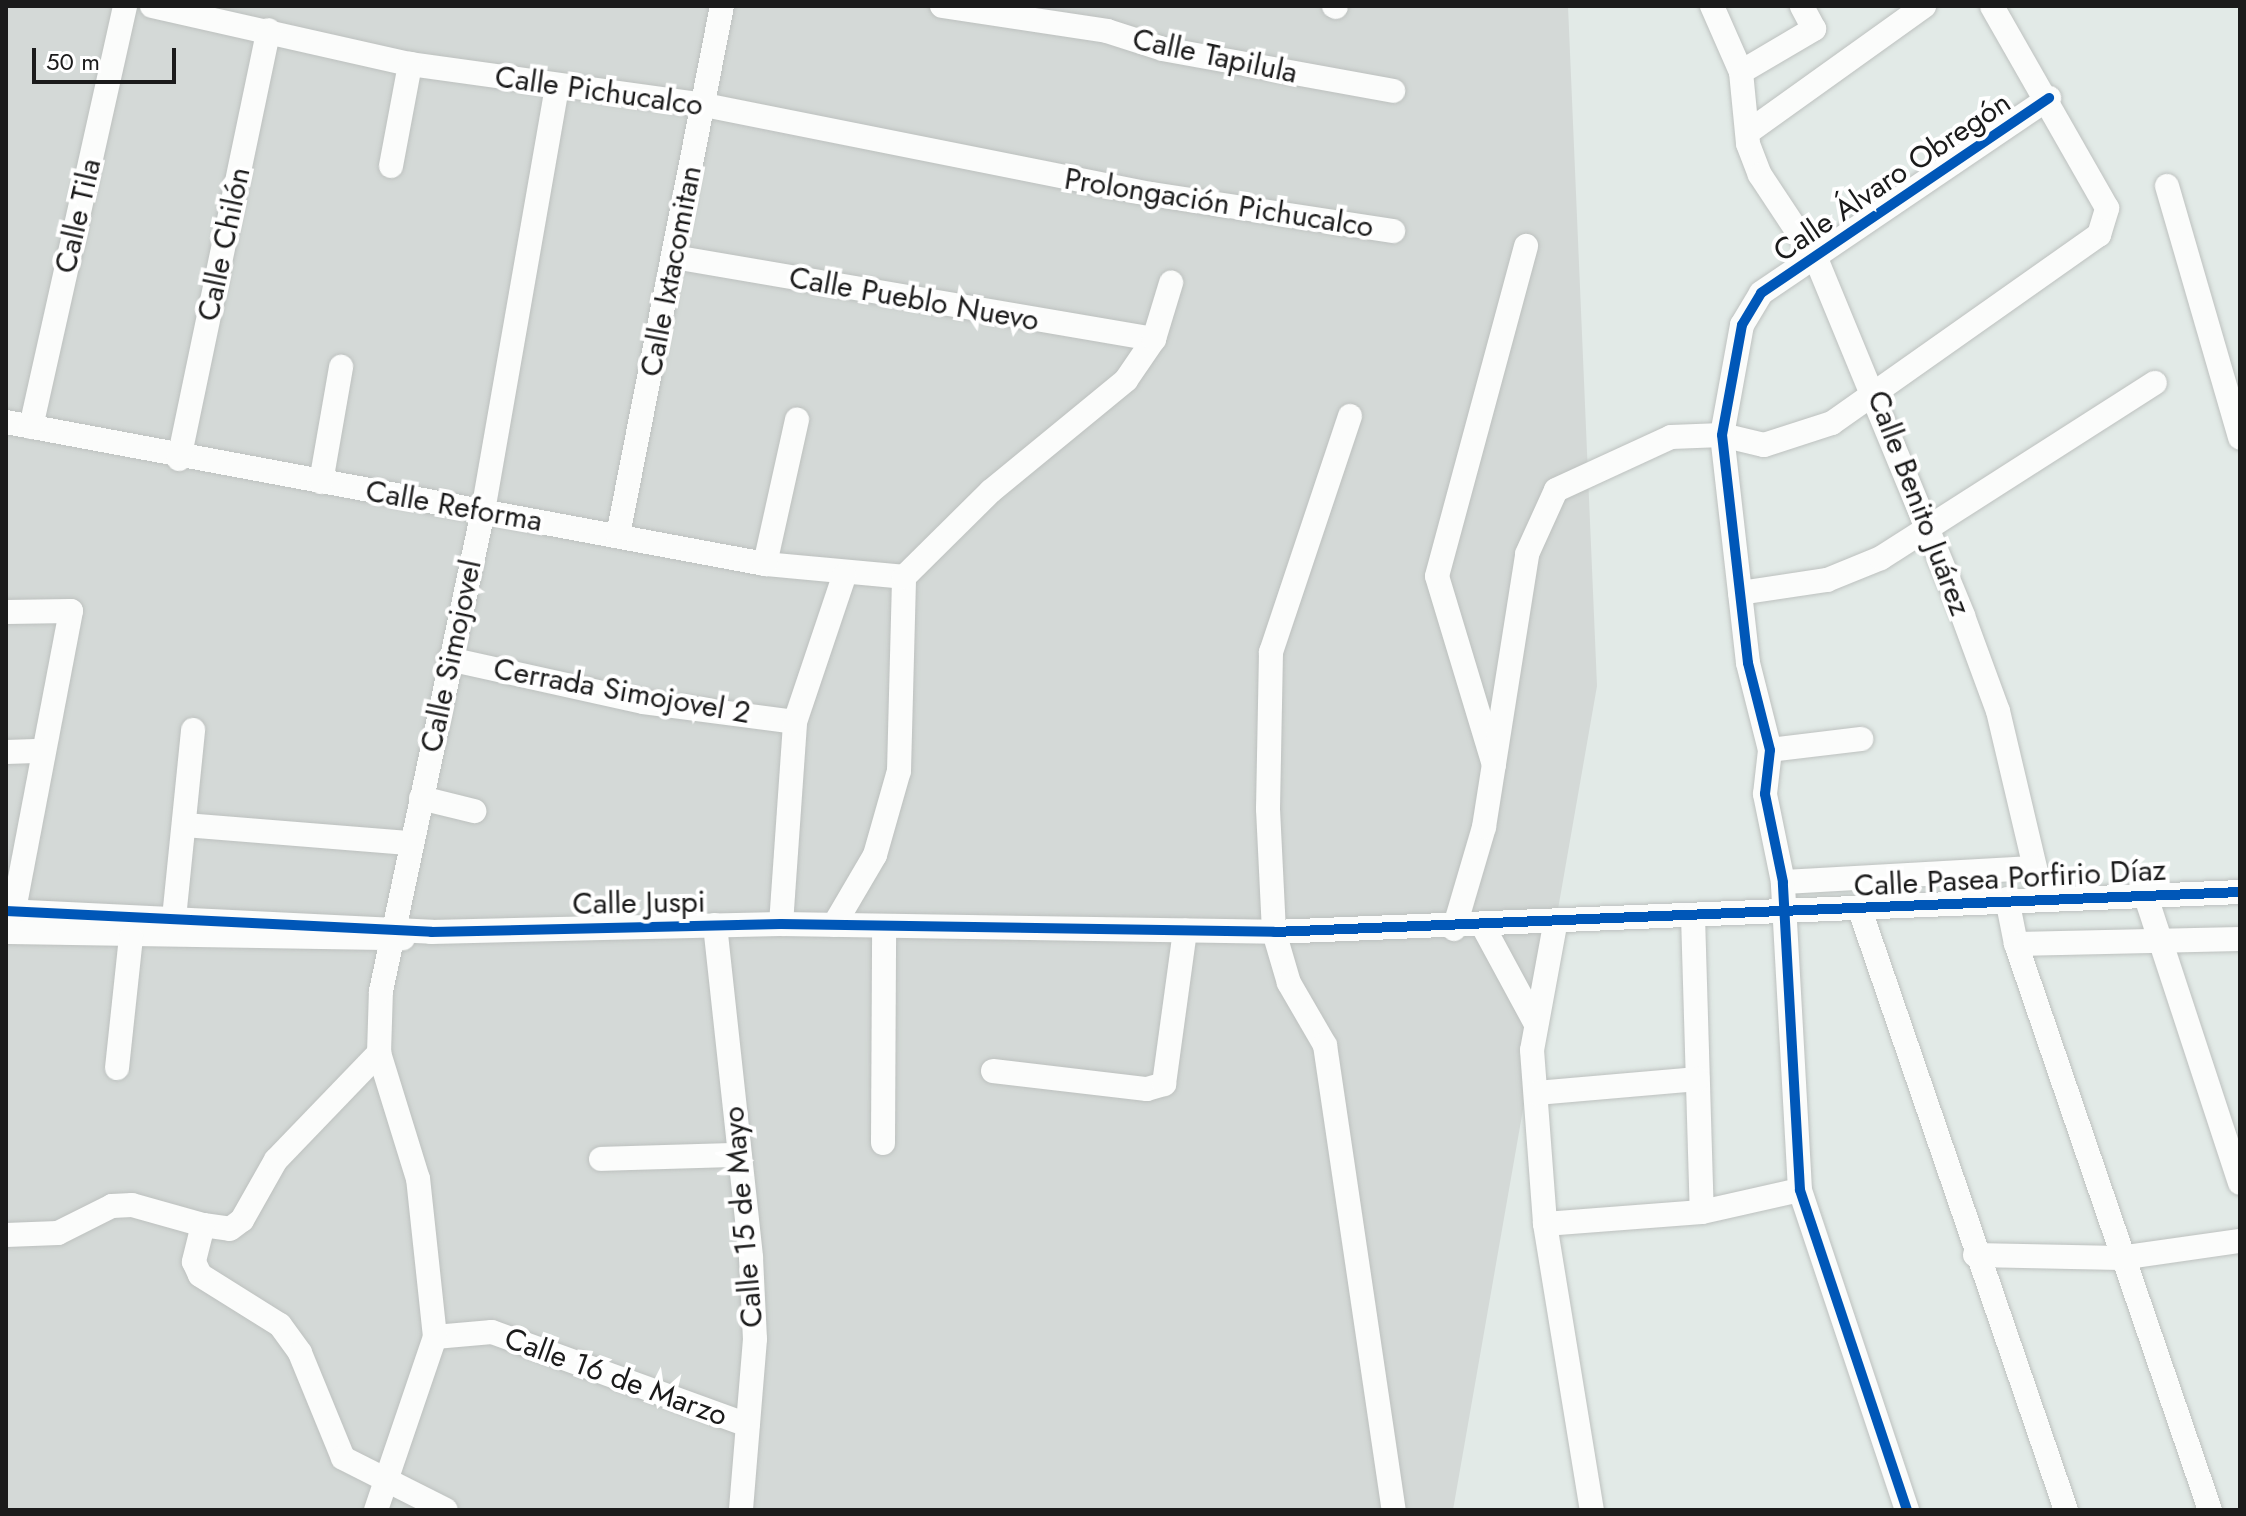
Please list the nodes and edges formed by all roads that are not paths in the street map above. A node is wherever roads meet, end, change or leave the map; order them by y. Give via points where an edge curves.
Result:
1 (125, 6) edge
2 (152, 6) edge
3 (722, 6) edge
4 (942, 6) edge
5 (1712, 6) edge
6 (1802, 6) edge
7 (1924, 6) edge
8 (1992, 6) edge
9 (269, 30) junction
10 (410, 64) junction
11 (1741, 72) junction
12 (557, 85) junction
13 (1393, 91) dead end
14 (2049, 98) junction
15 (705, 105) junction
16 (1751, 130) junction
17 (391, 166) dead end
18 (1046, 175) joint
19 (2167, 186) dead end
20 (1393, 231) dead end
21 (1526, 246) dead end
22 (674, 257) junction
23 (1817, 261) junction
24 (1171, 283) dead end
25 (1154, 339) junction
26 (341, 367) dead end
27 (2155, 383) dead end
28 (1878, 394) junction
29 (1350, 416) dead end
30 (797, 420) dead end
31 (6, 422) edge
32 (31, 427) junction
33 (1722, 435) junction
34 (2240, 438) edge
35 (179, 459) junction
36 (321, 482) junction
37 (483, 511) junction
38 (1929, 526) junction
39 (618, 535) junction
40 (765, 564) junction
41 (844, 576) junction
42 (904, 577) junction
43 (1740, 593) junction
44 (6, 612) edge
45 (449, 659) junction
46 (795, 722) junction
47 (193, 730) dead end
48 (1861, 739) dead end
49 (1770, 750) junction
50 (43, 751) junction
51 (6, 752) edge
52 (1495, 767) junction
53 (421, 798) junction
54 (474, 811) dead end
55 (185, 825) junction
56 (411, 843) junction
57 (2034, 868) junction
58 (1783, 882) junction
59 (2240, 892) edge
60 (2145, 894) junction
61 (2042, 897) junction
62 (2007, 899) junction
63 (1860, 910) junction
64 (1783, 913) junction
65 (1693, 916) junction
66 (9, 918) edge
67 (174, 918) junction
68 (781, 924) junction
69 (715, 925) junction
70 (834, 925) junction
71 (1555, 925) junction
72 (884, 926) junction
73 (1484, 928) junction
74 (1454, 929) junction
75 (1185, 930) junction
76 (1274, 932) junction
77 (390, 934) junction
78 (131, 938) junction
79 (2240, 939) edge
80 (2162, 942) junction
81 (2016, 944) junction
82 (1536, 1024) junction
83 (379, 1053) junction
84 (117, 1068) dead end
85 (993, 1071) dead end
86 (1697, 1079) junction
87 (1537, 1093) junction
88 (883, 1143) dead end
89 (737, 1155) junction
90 (601, 1159) dead end
91 (2240, 1183) edge
92 (1800, 1190) junction
93 (1702, 1212) junction
94 (1545, 1224) junction
95 (203, 1225) junction
96 (6, 1235) edge
97 (2240, 1241) edge
98 (1975, 1255) junction
99 (2120, 1258) junction
100 (435, 1337) junction
101 (748, 1425) junction
102 (386, 1486) junction
103 (376, 1510) edge
104 (446, 1510) edge
105 (741, 1510) edge
106 (1394, 1510) edge
107 (1592, 1510) edge
108 (1907, 1510) edge
109 (2066, 1510) edge
110 (2210, 1510) edge

1 - 32 street, Calle Tila
2 - 9 street, Calle Pichucalco
3 - 15 street, Calle Ixtacomitan
4 - 13 street, Calle Tapilula via 1107,31 1163,49
5 - 11 street, Calle Benito Juárez
6 - 11 street via 1814,29
7 - 16 street
8 - 14 street
9 - 10 street, Calle Pichucalco
9 - 35 street, Calle Chilón
10 - 12 street, Calle Pichucalco
10 - 17 street
11 - 16 street, Calle Benito Juárez
12 - 15 street, Calle Pichucalco
12 - 37 street, Calle Simojovel
14 - 23 street, Calle Álvaro Obregón
14 - 28 street via 2107,208 2099,235
15 - 18 street, Calle Pichucalco
15 - 22 street, Calle Ixtacomitan
16 - 23 street, Calle Benito Juárez via 1760,175
18 - 20 street, Prolongación Pichucalco
19 - 34 street
21 - 52 street via 1437,576
22 - 25 street, Calle Pueblo Nuevo
22 - 39 street, Calle Ixtacomitan
23 - 28 street, Calle Benito Juárez
23 - 33 street, Calle Álvaro Obregón via 1761,293 1742,325
24 - 25 street
25 - 42 street via 1126,380 991,491
26 - 36 street
27 - 38 street
28 - 33 street via 1796,439 1764,445
28 - 38 street, Calle Benito Juárez
29 - 76 street via 1271,652 1266,690
30 - 40 street
31 - 32 street, Calle Reforma
32 - 35 street, Calle Reforma
33 - 43 street
33 - 52 street via 1671,437 1556,490 1527,554
35 - 36 street, Calle Reforma
36 - 37 street, Calle Reforma
37 - 39 street, Calle Reforma
37 - 45 street, Calle Simojovel
38 - 43 street via 1881,558 1827,580
38 - 57 street, Calle Benito Juárez via 1998,711
39 - 40 street, Calle Reforma
40 - 41 street, Calle Reforma
41 - 42 street, Calle Reforma
41 - 46 street
42 - 70 street via 899,771 875,855
43 - 49 street
44 - 50 street via 71,611
45 - 46 street, Cerrada Simojovel 2 via 643,702
45 - 53 street, Calle Simojovel
46 - 68 street
47 - 55 street
48 - 49 street
49 - 58 street via 1765,794
50 - 51 street
50 - 66 street
52 - 74 street
53 - 54 street
53 - 56 street, Calle Simojovel
55 - 56 street
55 - 67 street
56 - 77 street, Calle Simojovel
57 - 58 street
57 - 61 street, Calle Benito Juárez
58 - 64 street
59 - 60 street, Calle Pasea Porfirio Díaz
60 - 61 street, Calle Pasea Porfirio Díaz
60 - 80 street
61 - 62 street, Calle Pasea Porfirio Díaz
62 - 63 street, Calle Pasea Porfirio Díaz
62 - 81 street
63 - 64 street, Calle Pasea Porfirio Díaz
63 - 98 street
64 - 65 street, Calle Pasea Porfirio Díaz
64 - 92 street
65 - 71 street, Calle Pasea Porfirio Díaz
65 - 86 street
66 - 67 street, Calle Juspi
66 - 78 street, Calle Juspi
67 - 77 street, Calle Juspi
68 - 69 street, Calle Juspi
68 - 70 street, Calle Juspi
69 - 77 street, Calle Juspi
69 - 89 street, Calle 15 de Mayo
70 - 72 street, Calle Juspi
71 - 73 street, Calle Juspi
71 - 82 street
72 - 75 street, Calle Juspi
72 - 88 street
73 - 74 street, Calle Juspi
73 - 82 street
74 - 76 street, Calle Juspi
75 - 76 street, Calle Juspi
75 - 85 street via 1164,1084 1147,1089
76 - 106 street via 1289,983 1325,1045
77 - 78 street, Calle Juspi
77 - 83 street, Calle Simojovel
78 - 84 street
79 - 80 street
80 - 81 street
80 - 91 street
81 - 99 street
82 - 87 street
83 - 95 street via 276,1160 242,1220 230,1229
83 - 100 street via 418,1179
86 - 87 street
86 - 93 street
87 - 94 street
89 - 90 street
89 - 101 street, Calle 15 de Mayo via 755,1339
92 - 93 street
92 - 108 street
93 - 94 street
94 - 107 street
95 - 96 street via 132,1205 112,1206 58,1233
95 - 102 street via 194,1262 200,1275 280,1325 300,1353 343,1458
97 - 99 street
98 - 99 street
98 - 109 street
99 - 110 street
100 - 101 street, Calle 16 de Marzo via 492,1332
100 - 102 street
101 - 105 street, Calle 15 de Mayo
102 - 103 street
102 - 104 street

